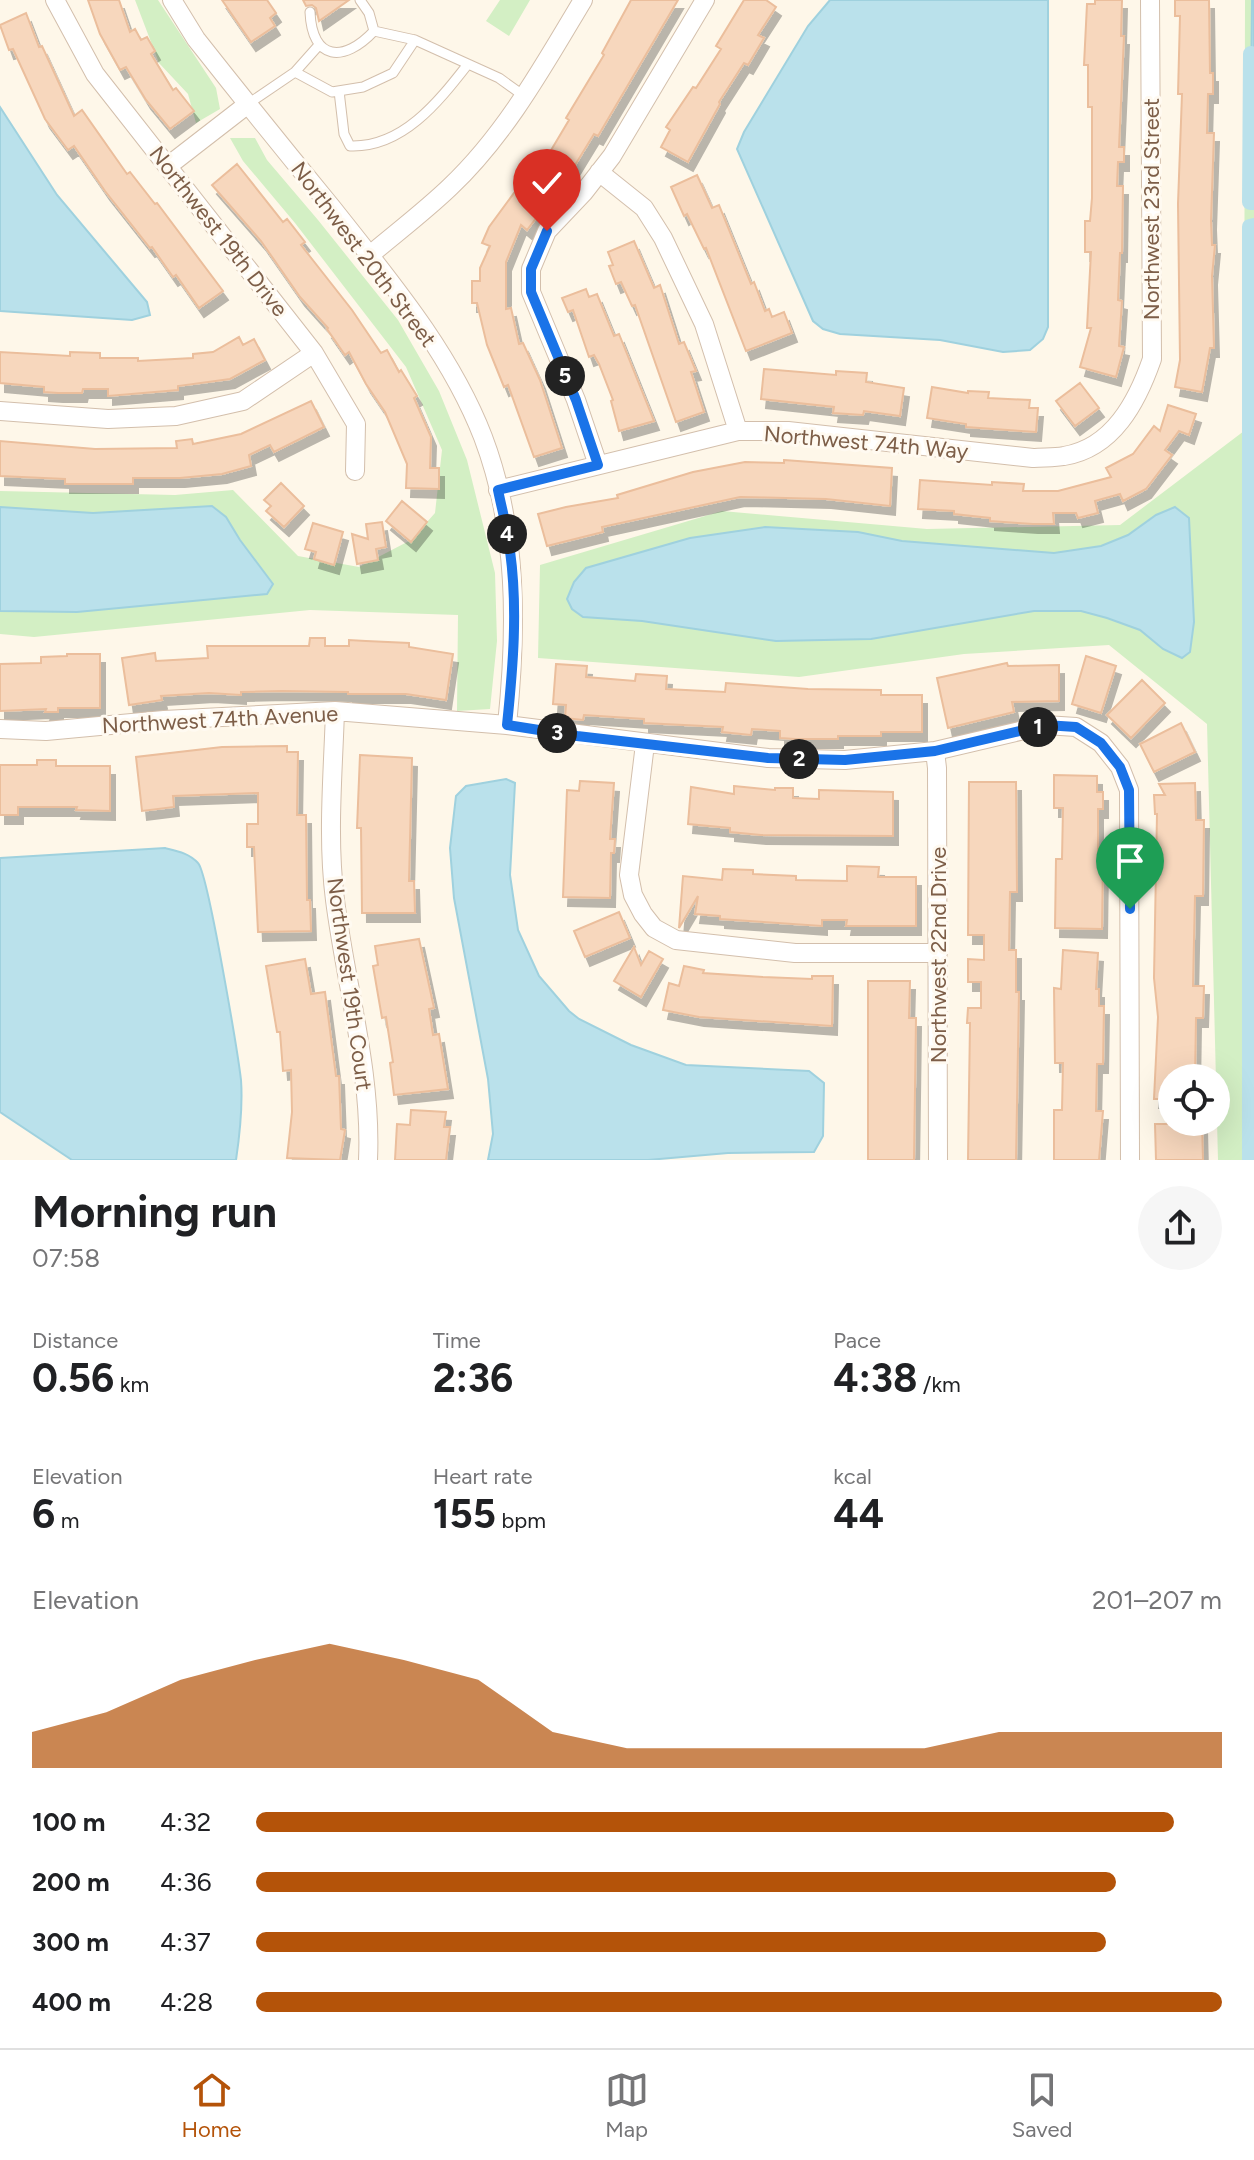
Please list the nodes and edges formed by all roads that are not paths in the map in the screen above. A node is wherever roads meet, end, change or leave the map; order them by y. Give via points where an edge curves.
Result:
1 (55, 0) edge
2 (172, 0) edge
3 (360, 0) edge
4 (583, 0) edge
5 (705, 0) edge
6 (1150, 0) edge
7 (310, 12) dead end
8 (374, 31) junction
9 (415, 40) junction
10 (319, 45) junction
11 (468, 64) junction
12 (295, 72) junction
13 (339, 91) junction
14 (524, 96) junction
15 (248, 104) junction
16 (168, 166) junction
17 (599, 172) junction
18 (370, 255) junction
19 (314, 353) junction
20 (0, 411) edge
21 (1129, 412) joint
22 (738, 431) junction
23 (598, 465) junction
24 (355, 471) dead end
25 (498, 490) junction
26 (335, 711) junction
27 (507, 725) junction
28 (0, 729) edge
29 (645, 744) junction
30 (935, 751) junction
31 (938, 953) junction
32 (368, 1160) edge
33 (938, 1160) edge
34 (1130, 1160) edge

1 - 16 street, Northwest 19th Drive via 95,74
2 - 15 street, Northwest 20th Street
3 - 8 lane
4 - 14 street
5 - 17 street
6 - 21 street, Northwest 23rd Street via 1152,359
7 - 10 lane
8 - 9 lane
8 - 10 lane via 348,52
9 - 11 lane
9 - 13 lane via 393,73
10 - 12 lane
11 - 13 lane via 436,104 402,132 372,144 350,146
11 - 14 lane
12 - 13 lane
12 - 15 lane
14 - 18 street via 451,186
15 - 16 street
15 - 18 street, Northwest 20th Street
16 - 19 street, Northwest 19th Drive
17 - 22 street via 644,208 663,238 704,324
17 - 23 street via 547,231 531,269 531,292
18 - 25 street, Northwest 20th Street via 427,331 457,385 483,437
19 - 20 street via 243,401 176,416 108,419
19 - 24 street, Northwest 19th Drive via 356,424
21 - 22 street, Northwest 74th Way via 1091,447 1066,456 1033,458 788,431
22 - 23 street, Northwest 74th Way
23 - 25 street, Northwest 74th Way
25 - 27 street, Northwest 20th Street via 514,596
26 - 27 street, Northwest 74th Avenue
26 - 28 street, Northwest 74th Avenue via 46,731
26 - 32 street, Northwest 19th Court via 334,899 365,1071
27 - 29 street, Northwest 74th Avenue
29 - 30 street, Northwest 74th Avenue via 768,758 845,760
29 - 31 street via 629,875 633,895 654,928 676,940 795,953
30 - 31 street, Northwest 22nd Drive
30 - 34 street, Northwest 74th Avenue via 1045,725 1076,727 1101,743 1120,767 1129,790
31 - 33 street, Northwest 22nd Drive

